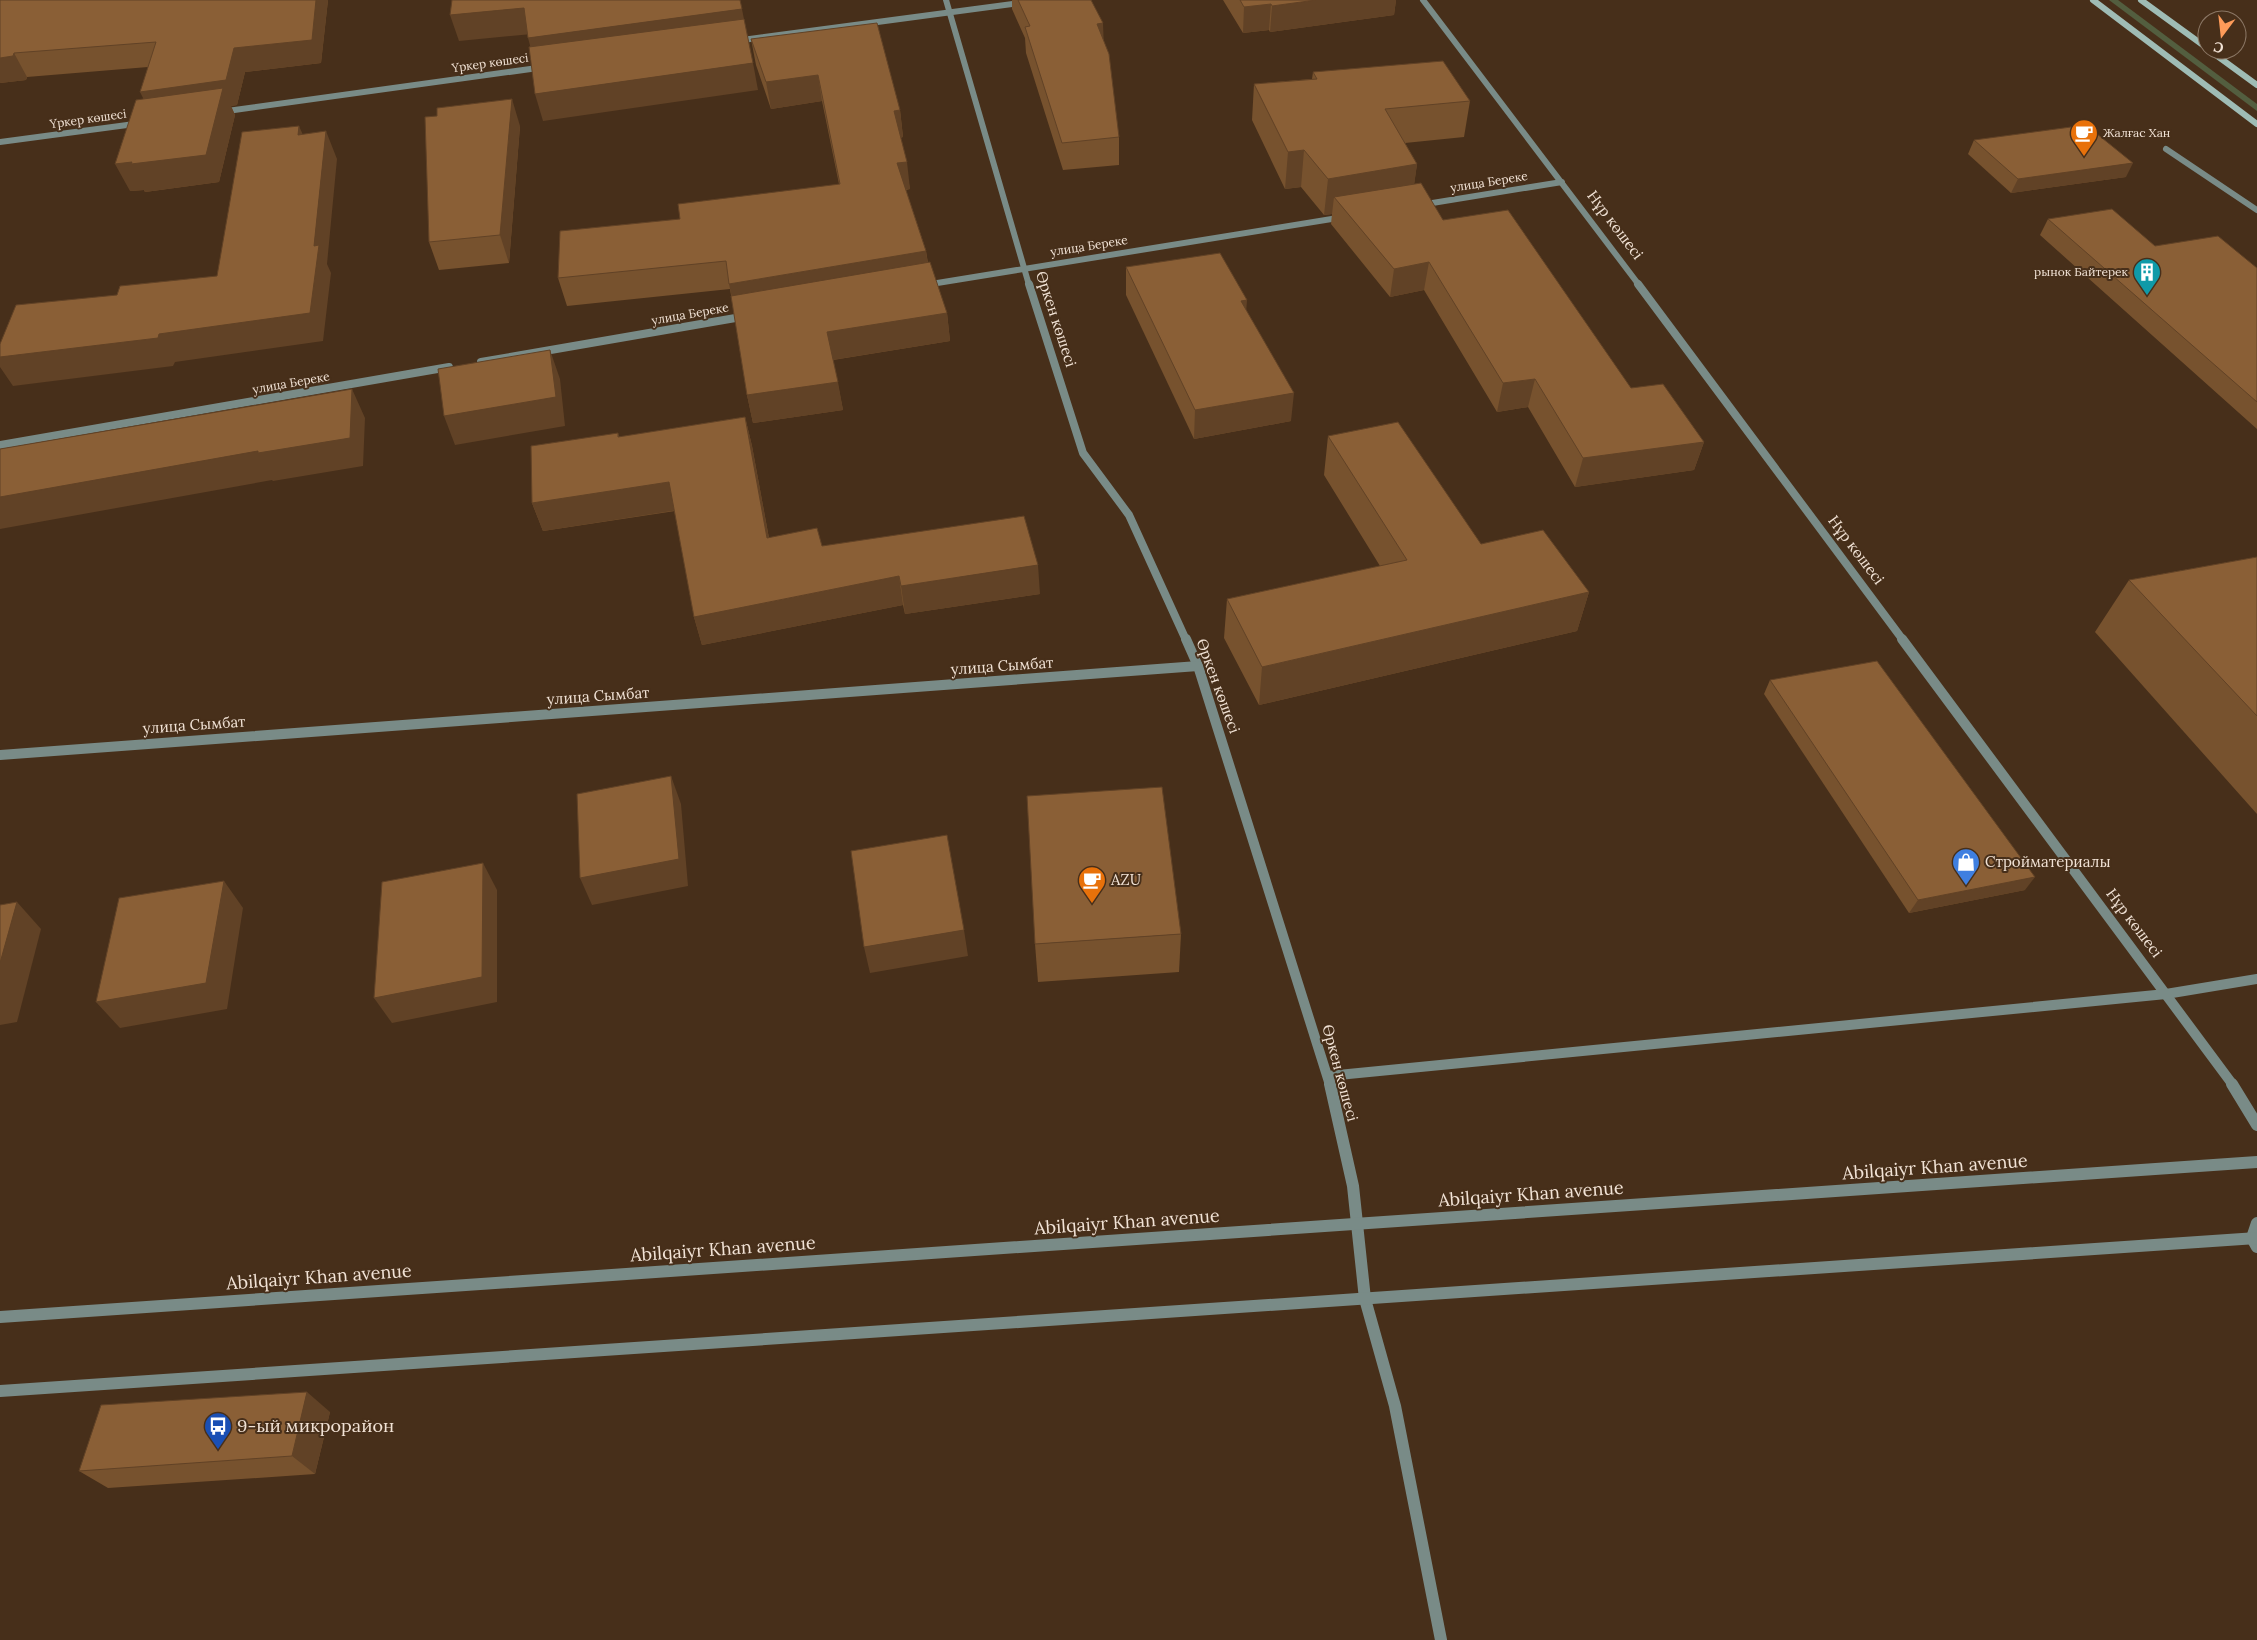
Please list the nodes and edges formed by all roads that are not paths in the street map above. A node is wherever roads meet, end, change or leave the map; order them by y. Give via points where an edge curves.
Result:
1 (946, 0) edge
2 (1042, 0) edge
3 (1423, 0) edge
4 (2092, 0) edge
5 (2141, 0) edge
6 (950, 11) junction
7 (2197, 41) edge
8 (722, 42) edge
9 (2223, 60) edge
10 (554, 66) edge
11 (2257, 85) edge
12 (208, 114) edge
13 (148, 122) edge
14 (2257, 124) edge
15 (0, 142) edge
16 (2166, 148) dead end
17 (1562, 182) junction
18 (1416, 205) edge
19 (2257, 210) edge
20 (1357, 215) edge
21 (1024, 268) junction
22 (916, 287) edge
23 (758, 314) edge
24 (473, 363) edge
25 (453, 367) edge
26 (0, 445) edge
27 (1198, 666) junction
28 (0, 755) edge
29 (2257, 979) edge
30 (2166, 994) junction
31 (1328, 1076) junction
32 (2257, 1124) edge
33 (2257, 1162) edge
34 (1358, 1223) junction
35 (2257, 1223) edge
36 (2255, 1241) edge
37 (1366, 1299) junction
38 (0, 1317) edge
39 (0, 1391) edge
40 (1440, 1640) edge

1 - 6 street, Өркен көшесі
2 - 6 street
3 - 17 street, Нұр көшесі
4 - 14 main road
5 - 7 main road
6 - 8 street
6 - 21 street, Өркен көшесі
9 - 11 main road
10 - 12 street, Үркер көшесі
13 - 15 street, Үркер көшесі
16 - 19 street
17 - 18 street, улица Береке
17 - 30 street, Нұр көшесі
20 - 21 street, улица Береке
21 - 22 street, улица Береке
21 - 27 street, Өркен көшесі via 1083,453 1128,515
23 - 24 street, улица Береке
25 - 26 street, улица Береке
27 - 28 street, улица Сымбат
27 - 31 street, Өркен көшесі
29 - 30 street
30 - 31 street
30 - 32 street, Нұр көшесі via 2224,1072
31 - 34 street, Өркен көшесі
33 - 34 street, Abilqaiyr Khan avenue
34 - 37 street, Өркен көшесі
34 - 38 street, Abilqaiyr Khan avenue
35 - 36 street
36 - 37 street
37 - 39 street
37 - 40 street, Өркен көшесі via 1395,1406

